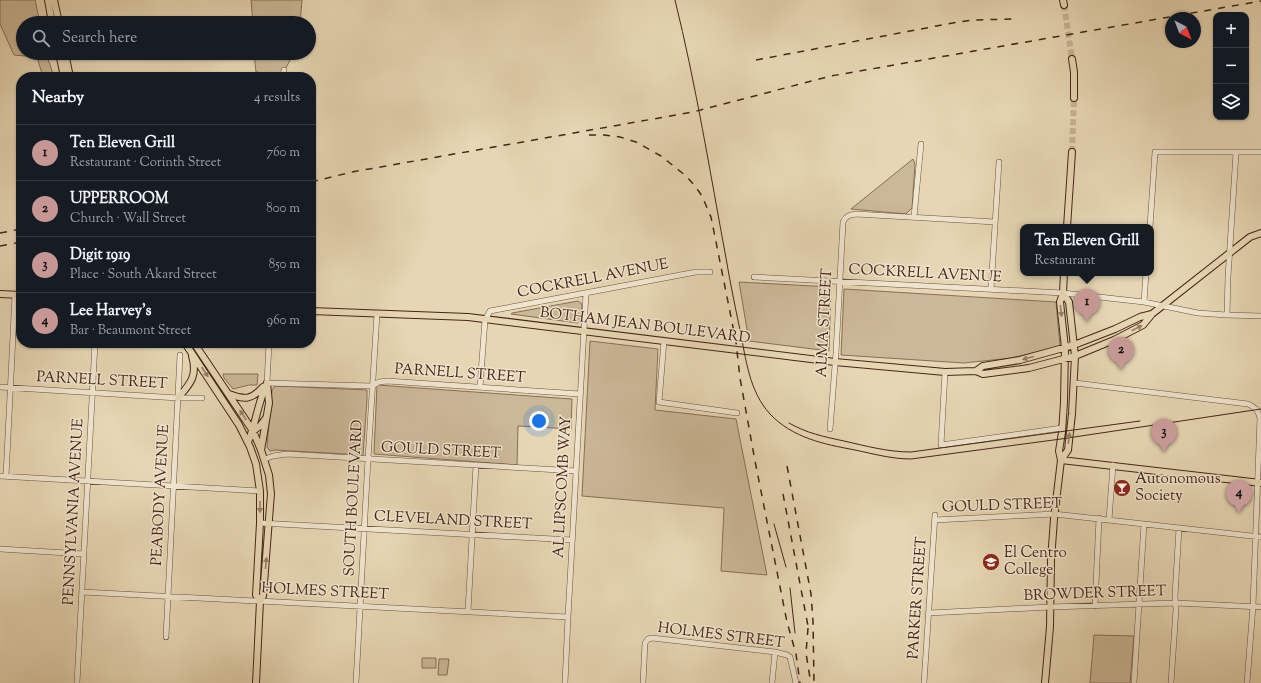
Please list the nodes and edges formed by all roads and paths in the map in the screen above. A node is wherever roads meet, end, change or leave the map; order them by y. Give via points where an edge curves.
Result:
1 (48, 0) edge
2 (54, 0) edge
3 (51, 16) edge
4 (57, 16) edge
5 (1072, 59) tunnel mouth
6 (60, 60) edge
7 (66, 60) edge
8 (63, 72) edge
9 (69, 72) edge
10 (1074, 98) tunnel mouth
11 (921, 144) dead end
12 (1072, 152) tunnel mouth
13 (1261, 152) edge
14 (1236, 153) junction
15 (999, 162) dead end
16 (914, 217) junction
17 (995, 222) junction
18 (1067, 224) edge
19 (1150, 224) edge
20 (1261, 233) edge
21 (1229, 253) junction
22 (710, 272) dead end
23 (1064, 276) edge
24 (1146, 276) edge
25 (754, 277) dead end
26 (840, 281) junction
27 (991, 289) junction
28 (586, 293) junction
29 (1063, 293) junction
30 (0, 294) edge
31 (16, 295) edge
32 (1144, 302) junction
33 (1162, 306) junction
34 (316, 311) edge
35 (377, 314) junction
36 (1152, 314) junction
37 (1227, 315) junction
38 (1261, 316) edge
39 (485, 320) junction
40 (16, 322) edge
41 (583, 331) junction
42 (664, 341) junction
43 (1074, 346) junction
44 (95, 348) edge
45 (188, 348) edge
46 (197, 348) edge
47 (269, 348) edge
48 (1065, 348) junction
49 (190, 351) junction
50 (180, 355) dead end
51 (1075, 356) junction
52 (1065, 359) junction
53 (835, 362) junction
54 (976, 371) junction
55 (945, 372) junction
56 (267, 383) junction
57 (1074, 383) junction
58 (372, 386) junction
59 (0, 387) edge
60 (480, 387) junction
61 (11, 388) junction
62 (92, 393) junction
63 (229, 394) junction
64 (580, 394) junction
65 (178, 398) junction
66 (202, 398) dead end
67 (737, 413) dead end
68 (267, 416) junction
69 (239, 425) junction
70 (1062, 428) junction
71 (830, 429) dead end
72 (253, 431) junction
73 (248, 442) junction
74 (261, 450) junction
75 (265, 459) junction
76 (368, 459) junction
77 (1061, 460) junction
78 (476, 465) junction
79 (1113, 465) junction
80 (576, 471) junction
81 (0, 476) edge
82 (6, 476) junction
83 (88, 481) junction
84 (1259, 483) edge
85 (173, 486) junction
86 (260, 491) junction
87 (1054, 514) junction
88 (935, 518) joint
89 (1099, 518) junction
90 (1109, 520) junction
91 (260, 523) junction
92 (269, 524) junction
93 (1144, 524) junction
94 (365, 528) junction
95 (1179, 528) junction
96 (472, 534) junction
97 (1254, 537) junction
98 (1261, 537) edge
99 (572, 540) junction
100 (0, 549) edge
101 (84, 554) junction
102 (82, 592) junction
103 (168, 596) junction
104 (260, 600) junction
105 (1176, 603) junction
106 (1139, 604) junction
107 (360, 606) junction
108 (1095, 606) junction
109 (1253, 606) junction
110 (1050, 607) junction
111 (1261, 607) edge
112 (468, 611) junction
113 (929, 612) junction
114 (568, 617) junction
115 (166, 637) dead end
116 (775, 652) junction
117 (77, 683) edge
118 (256, 683) edge
119 (356, 683) edge
120 (565, 683) edge
121 (643, 683) edge
122 (772, 683) edge
123 (796, 683) edge
124 (924, 683) edge
125 (1045, 683) edge
126 (1134, 683) edge
127 (1171, 683) edge
128 (1247, 683) edge

1 - 3 main road
2 - 4 main road
5 - 10 main road
6 - 8 main road
7 - 9 main road
11 - 16 street
12 - 18 main road
13 - 14 street
14 - 19 street via 1155,152
14 - 21 street
15 - 17 street
16 - 17 street
16 - 26 street, ALMA STREET via 856,214 845,218
17 - 27 street
20 - 21 main road, BOTHAM JEAN BOULEVARD
21 - 33 main road, BOTHAM JEAN BOULEVARD
21 - 37 street
22 - 28 street, COCKRELL AVENUE via 696,272
23 - 29 main road
24 - 32 street
25 - 26 street, COCKRELL AVENUE
26 - 27 street, COCKRELL AVENUE
26 - 53 street, ALMA STREET
27 - 29 street, COCKRELL AVENUE
28 - 39 street, COCKRELL AVENUE via 490,311
28 - 41 street, AL LIPSCOMB WAY
29 - 32 street, COCKRELL AVENUE
29 - 43 main road via 1069,302
29 -> 48 main road via 1060,302
30 - 31 main road
32 - 33 street, COCKRELL AVENUE
33 - 36 main road, BOTHAM JEAN BOULEVARD
33 - 37 street, COCKRELL AVENUE
34 - 35 main road, BOTHAM JEAN BOULEVARD
35 - 39 main road, BOTHAM JEAN BOULEVARD via 468,317
35 - 58 street, SOUTH BOULEVARD
36 - 43 main road, BOTHAM JEAN BOULEVARD
51 -> 36 main road, BOTHAM JEAN BOULEVARD via 1143,325
37 - 38 street, COCKRELL AVENUE
39 - 41 main road, BOTHAM JEAN BOULEVARD
39 - 60 street
40 - 61 street
41 - 42 main road, BOTHAM JEAN BOULEVARD
41 - 64 street, AL LIPSCOMB WAY
42 - 53 main road, BOTHAM JEAN BOULEVARD
42 - 67 street via 659,402
43 - 48 main road, BOTHAM JEAN BOULEVARD
43 - 51 main road
44 - 62 street, PENNSYLVANIA AVENUE
45 - 49 main road
46 - 63 main road
47 - 56 street
48 - 52 main road
48 -> 54 main road, BOTHAM JEAN BOULEVARD via 1020,360 983,366
49 - 65 main road via 194,362 194,374
49 -> 69 main road
50 - 65 street, PEABODY AVENUE
51 - 52 main road, BOTHAM JEAN BOULEVARD
51 - 57 main road
52 - 54 main road, BOTHAM JEAN BOULEVARD via 1005,372 983,374
52 - 70 main road
53 - 55 main road, BOTHAM JEAN BOULEVARD
53 - 71 street, ALMA STREET
54 - 55 main road, BOTHAM JEAN BOULEVARD
55 - 70 street via 941,444
56 - 58 street, PARNELL STREET
56 - 63 main road via 251,397 240,398
56 - 68 main road
56 - 72 main road
77 -> 57 main road via 1068,450
57 - 84 street via 1248,404 1256,408 1260,418
58 - 60 street, PARNELL STREET via 387,381
58 - 76 street, SOUTH BOULEVARD
59 - 61 street, PARNELL STREET
60 - 64 street, PARNELL STREET
61 - 62 street, PARNELL STREET
61 - 82 street
62 - 65 street, PARNELL STREET
62 - 83 street, PENNSYLVANIA AVENUE
72 -> 63 main road
64 - 80 street, AL LIPSCOMB WAY
65 - 66 street, PARNELL STREET
65 - 85 street, PEABODY AVENUE
68 - 72 main road
68 - 74 main road
69 - 72 main road
69 - 73 main road
70 - 77 main road via 1059,451
72 - 73 main road
72 - 74 main road
73 - 86 main road via 256,464
74 - 75 main road
75 - 76 street, GOULD STREET via 282,454
75 - 92 main road via 271,494
76 - 78 street, GOULD STREET
76 - 94 street, SOUTH BOULEVARD
77 - 79 main road
77 - 87 main road
78 - 80 street, GOULD STREET
78 - 96 street
79 - 84 main road
79 - 90 street
80 - 99 street, AL LIPSCOMB WAY
81 - 82 street
82 - 83 street
83 - 85 street
83 - 101 street, PENNSYLVANIA AVENUE
84 - 97 street
85 - 86 street
85 - 103 street, PEABODY AVENUE
86 -> 91 main road
87 - 88 street, GOULD STREET
87 - 89 street, GOULD STREET
87 - 110 main road
88 - 113 street, PARKER STREET
89 - 90 street, GOULD STREET
89 - 108 street
90 - 93 street, GOULD STREET
91 - 92 street, CLEVELAND STREET
91 - 104 main road via 256,595
92 - 94 street, CLEVELAND STREET
104 -> 92 main road via 263,596
93 - 95 street, GOULD STREET
93 - 106 street
94 - 96 street, CLEVELAND STREET
94 - 107 street, SOUTH BOULEVARD
95 - 97 street, GOULD STREET
95 - 105 street
96 - 99 street, CLEVELAND STREET
96 - 112 street
97 - 98 street, GOULD STREET
97 - 109 street
99 - 114 street, AL LIPSCOMB WAY
100 - 101 street
101 - 102 street, PENNSYLVANIA AVENUE
102 - 103 street, HOLMES STREET
102 - 117 street, PENNSYLVANIA AVENUE
103 - 104 street, HOLMES STREET
103 - 115 street, PEABODY AVENUE
104 - 107 street, HOLMES STREET
104 - 118 main road
105 - 106 street, BROWDER STREET
105 - 109 street, BROWDER STREET
105 - 127 street
106 - 108 street, BROWDER STREET
106 - 126 street
107 - 112 street, HOLMES STREET
107 - 119 street, SOUTH BOULEVARD
108 - 110 street, BROWDER STREET
109 - 111 street, BROWDER STREET
109 - 128 street
110 - 113 street, BROWDER STREET
110 - 125 main road
112 - 114 street, HOLMES STREET
113 - 124 street, PARKER STREET
114 - 120 street, AL LIPSCOMB WAY
116 - 121 street, HOLMES STREET via 652,638 645,643
116 - 122 street
116 - 123 street, HOLMES STREET via 790,658

